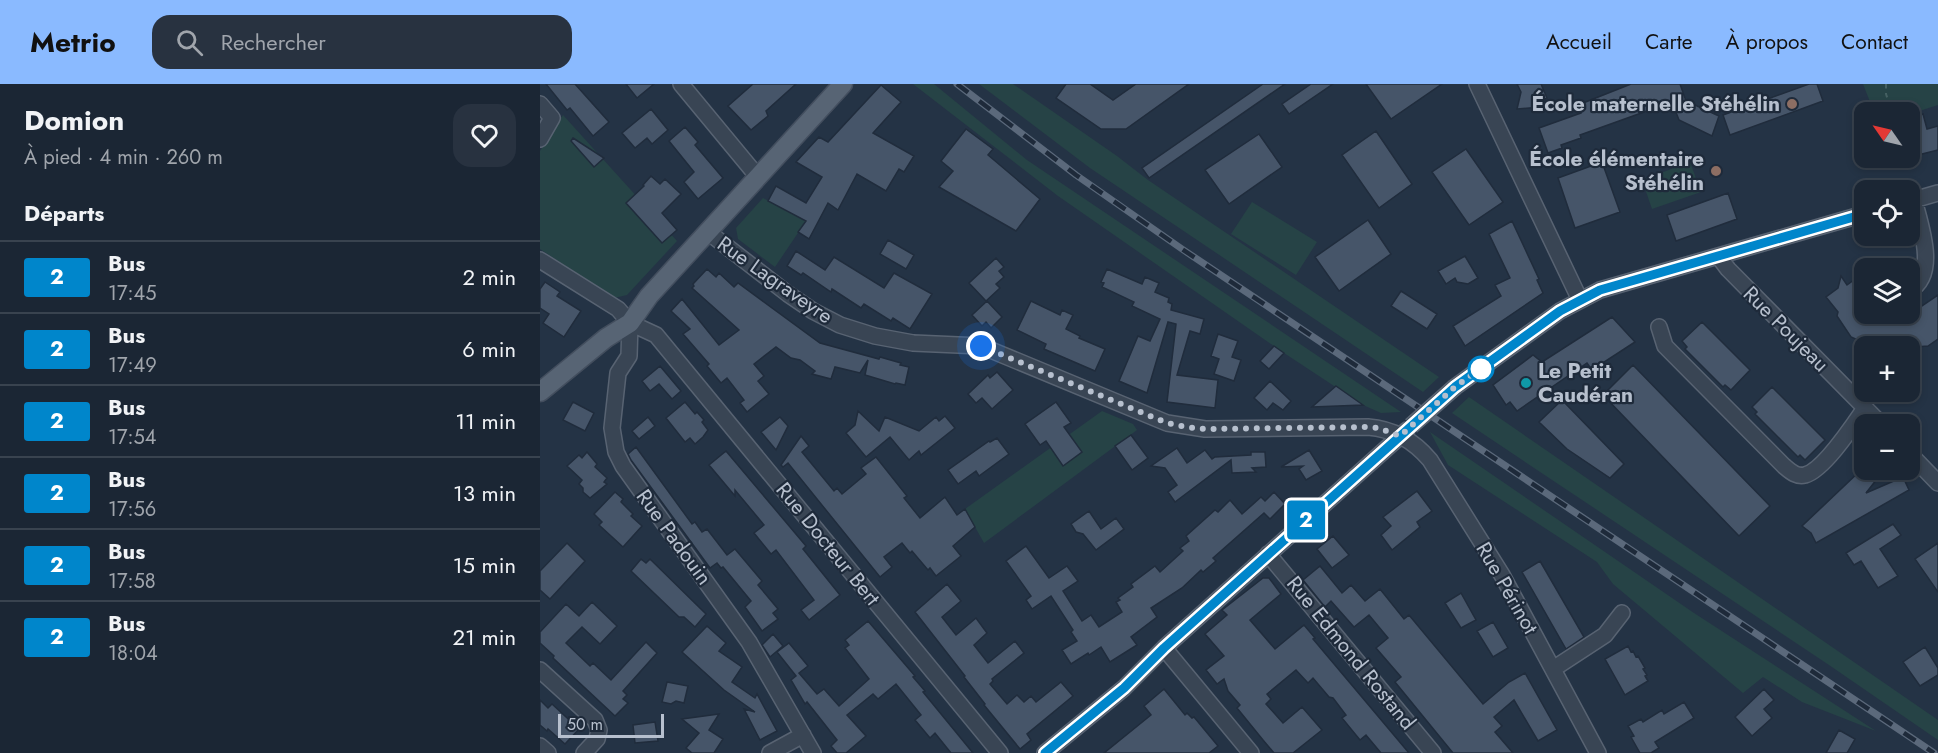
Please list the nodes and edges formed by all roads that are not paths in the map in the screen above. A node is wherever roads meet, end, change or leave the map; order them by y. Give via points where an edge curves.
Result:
1 (681, 84) edge
2 (843, 84) edge
3 (1477, 84) edge
4 (540, 104) edge
5 (540, 139) edge
6 (758, 177) junction
7 (1938, 193) edge
8 (1920, 198) edge
9 (1854, 217) edge
10 (1920, 224) edge
11 (708, 232) junction
12 (1924, 236) junction
13 (1938, 243) edge
14 (1719, 257) junction
15 (540, 260) edge
16 (1920, 282) edge
17 (1580, 300) junction
18 (630, 323) junction
19 (1659, 327) dead end
20 (540, 392) edge
21 (1865, 408) junction
22 (1871, 414) edge
23 (1406, 431) junction
24 (1920, 464) edge
25 (1938, 483) edge
26 (1268, 554) junction
27 (1622, 613) dead end
28 (1164, 648) junction
29 (1553, 669) junction
30 (540, 670) edge
31 (802, 735) junction
32 (540, 746) edge
33 (548, 753) edge
34 (584, 753) edge
35 (770, 753) edge
36 (813, 753) edge
37 (1000, 753) edge
38 (1045, 753) edge
39 (1251, 753) edge
40 (1433, 753) edge
41 (1598, 753) edge

1 - 6 street
2 - 6 main road
3 - 17 street
4 - 5 street via 552,118
6 - 11 main road
7 - 8 street
9 - 14 street
10 - 12 street
11 - 18 main road via 649,296
11 - 23 street, Rue Lagraveyre via 788,294 840,325 913,343 981,346 1167,423 1205,429 1368,427
12 - 13 street
12 - 16 street via 1928,268
14 - 17 street via 1600,290
14 - 21 street, Rue Poujeau
15 - 18 street via 618,309
17 - 23 street, bridge via 1455,387
18 - 20 main road
18 - 31 street, Rue Padouin via 629,356 618,373 612,428 616,452 622,466 749,642
18 - 37 street, Rue Docteur Bert via 657,335
19 - 21 street via 1665,346 1795,474 1815,470
21 - 22 street, Rue Poujeau
23 - 26 street
23 - 29 street, Rue Périnot via 1430,460 1502,575
24 - 25 street
26 - 28 street
26 - 40 street, Rue Edmond Rostand
27 - 29 street via 1605,635
28 - 38 street via 1124,688
28 - 39 street
29 - 41 street, Rue Périnot
30 - 34 street via 595,720 597,739
31 - 35 street
31 - 36 street, Rue Padouin
32 - 33 street

